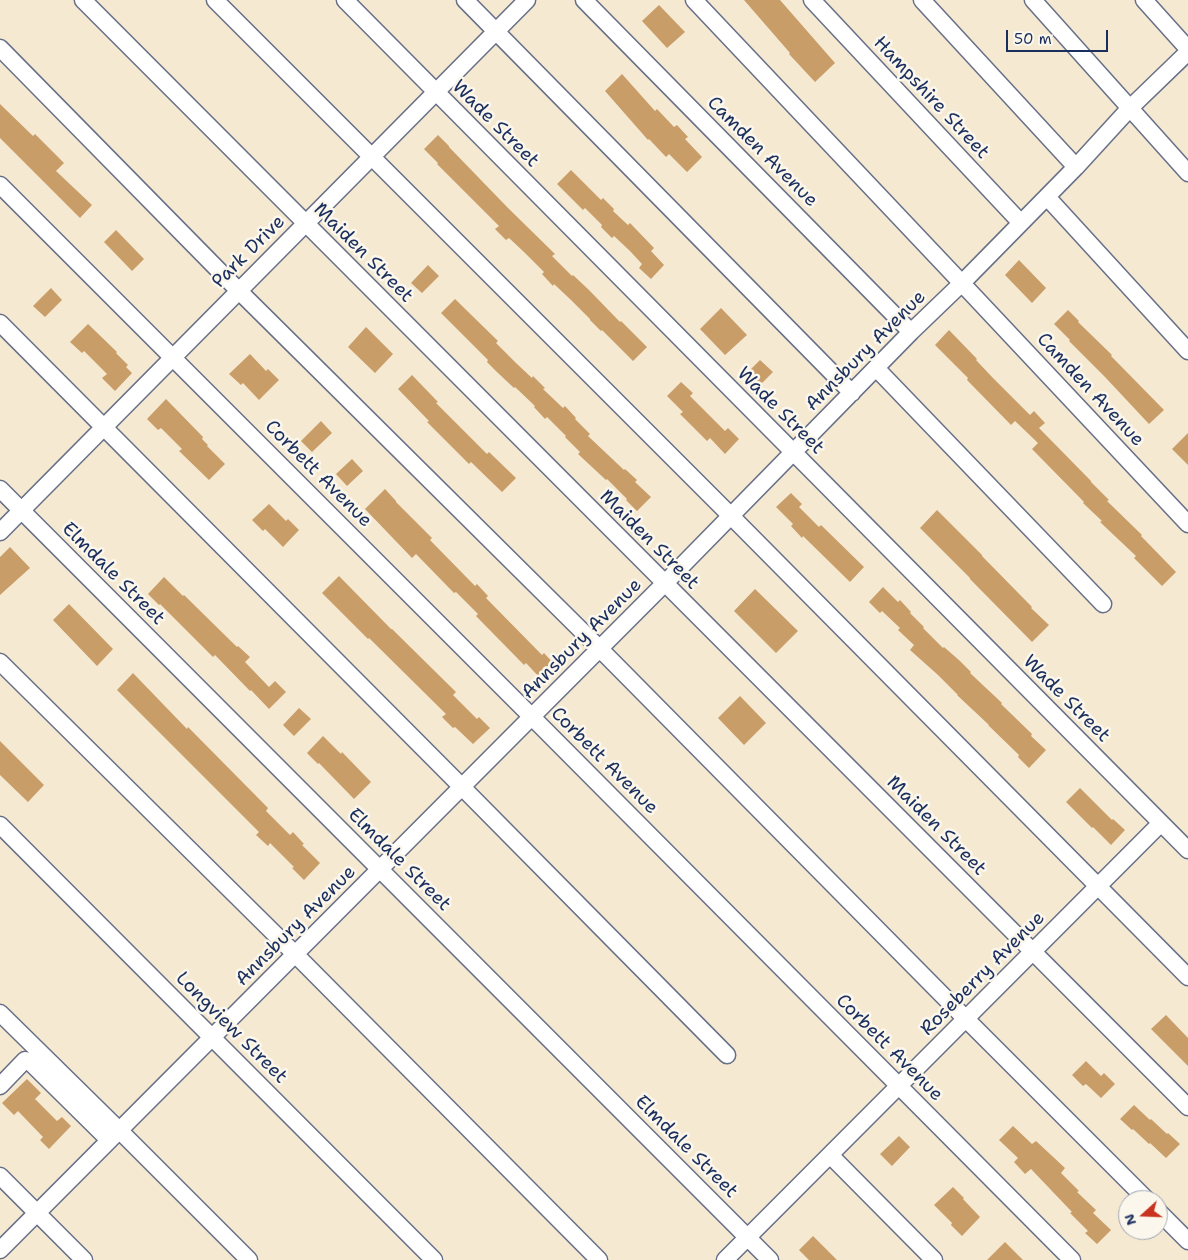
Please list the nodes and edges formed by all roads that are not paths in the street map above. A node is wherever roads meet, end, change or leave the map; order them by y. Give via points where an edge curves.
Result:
1 (83, 0) edge
2 (215, 0) edge
3 (345, 0) edge
4 (464, 0) edge
5 (527, 0) edge
6 (584, 0) edge
7 (694, 0) edge
8 (812, 0) edge
9 (922, 0) edge
10 (1032, 0) edge
11 (1144, 0) edge
12 (496, 32) junction
13 (0, 48) edge
14 (1188, 50) edge
15 (436, 92) junction
16 (1129, 108) junction
17 (371, 158) junction
18 (1076, 167) junction
19 (1188, 173) edge
20 (0, 185) edge
21 (1047, 197) junction
22 (306, 223) junction
23 (1021, 223) junction
24 (962, 283) junction
25 (239, 291) junction
26 (0, 323) edge
27 (911, 332) junction
28 (1188, 352) edge
29 (173, 357) junction
30 (876, 368) junction
31 (852, 393) junction
32 (104, 426) junction
33 (793, 453) junction
34 (0, 489) edge
35 (21, 510) junction
36 (731, 516) junction
37 (1188, 524) edge
38 (0, 532) edge
39 (665, 583) junction
40 (1103, 604) dead end
41 (600, 649) junction
42 (0, 662) edge
43 (532, 717) junction
44 (462, 787) junction
45 (1161, 823) junction
46 (0, 825) edge
47 (1188, 850) edge
48 (380, 870) junction
49 (1098, 887) junction
50 (1033, 952) junction
51 (295, 954) junction
52 (1188, 977) edge
53 (0, 1013) edge
54 (966, 1019) junction
55 (212, 1038) junction
56 (727, 1055) dead end
57 (0, 1086) edge
58 (899, 1086) junction
59 (1188, 1108) edge
60 (114, 1135) junction
61 (830, 1155) junction
62 (0, 1176) edge
63 (1137, 1190) edge
64 (38, 1214) junction
65 (1168, 1221) edge
66 (748, 1238) junction
67 (1188, 1241) edge
68 (0, 1250) edge
69 (84, 1260) edge
70 (249, 1260) edge
71 (434, 1260) edge
72 (599, 1260) edge
73 (725, 1260) edge
74 (770, 1260) edge
75 (934, 1260) edge
76 (1072, 1260) edge

1 - 22 street, Maiden Street
2 - 17 street
3 - 15 street, Wade Street
4 - 12 street
5 - 12 street, Park Drive
6 - 27 street, Camden Avenue
7 - 24 street, Camden Avenue
8 - 23 street, Hampshire Street
9 - 18 street
10 - 16 street
11 - 14 street
12 - 15 street, Park Drive
12 - 31 street
13 - 25 street
14 - 16 street, Annsbury Avenue
15 - 17 street, Park Drive
15 - 33 street, Wade Street
16 - 18 street, Annsbury Avenue
16 - 19 street
17 - 22 street, Park Drive
17 - 36 street
18 - 21 street, Annsbury Avenue
20 - 29 street, Corbett Avenue
21 - 23 street, Annsbury Avenue
21 - 28 street
22 - 25 street, Park Drive
22 - 39 street, Maiden Street
23 - 24 street, Annsbury Avenue
24 - 27 street, Annsbury Avenue
24 - 37 street, Camden Avenue
25 - 29 street, Park Drive
25 - 41 street
26 - 32 street
27 - 30 street, Annsbury Avenue
29 - 32 street, Park Drive
29 - 43 street, Corbett Avenue
30 - 31 street, Annsbury Avenue
30 - 40 street
31 - 33 street, Annsbury Avenue
32 - 35 street, Park Drive
32 - 44 street
33 - 36 street, Annsbury Avenue
33 - 45 street, Wade Street
34 - 35 street, Elmdale Street
35 - 38 street, Park Drive
35 - 48 street, Elmdale Street
36 - 39 street, Annsbury Avenue
36 - 49 street
39 - 41 street, Annsbury Avenue
39 - 50 street, Maiden Street
41 - 43 street, Annsbury Avenue
41 - 54 street
42 - 51 street
43 - 44 street, Annsbury Avenue
43 - 58 street, Corbett Avenue
44 - 48 street, Annsbury Avenue
44 - 56 street
45 - 47 street, Wade Street
45 - 49 street, Roseberry Avenue
46 - 55 street, Longview Street
48 - 51 street, Annsbury Avenue
48 - 66 street, Elmdale Street
49 - 50 street, Roseberry Avenue
49 - 52 street
50 - 54 street, Roseberry Avenue
50 - 59 street, Maiden Street
51 - 55 street, Annsbury Avenue
51 - 72 street
53 - 60 street
54 - 58 street, Roseberry Avenue
54 - 63 street
55 - 60 street, Annsbury Avenue
55 - 71 street, Longview Street
57 - 60 street via 25,1060 29,1060
58 - 61 street, Roseberry Avenue
58 - 76 street, Corbett Avenue
60 - 64 street, Annsbury Avenue
60 - 70 street
61 - 66 street, Roseberry Avenue
61 - 75 street
62 - 64 street
64 - 68 street, Annsbury Avenue
64 - 69 street
65 - 67 street
66 - 73 street, Roseberry Avenue
66 - 74 street, Elmdale Street

